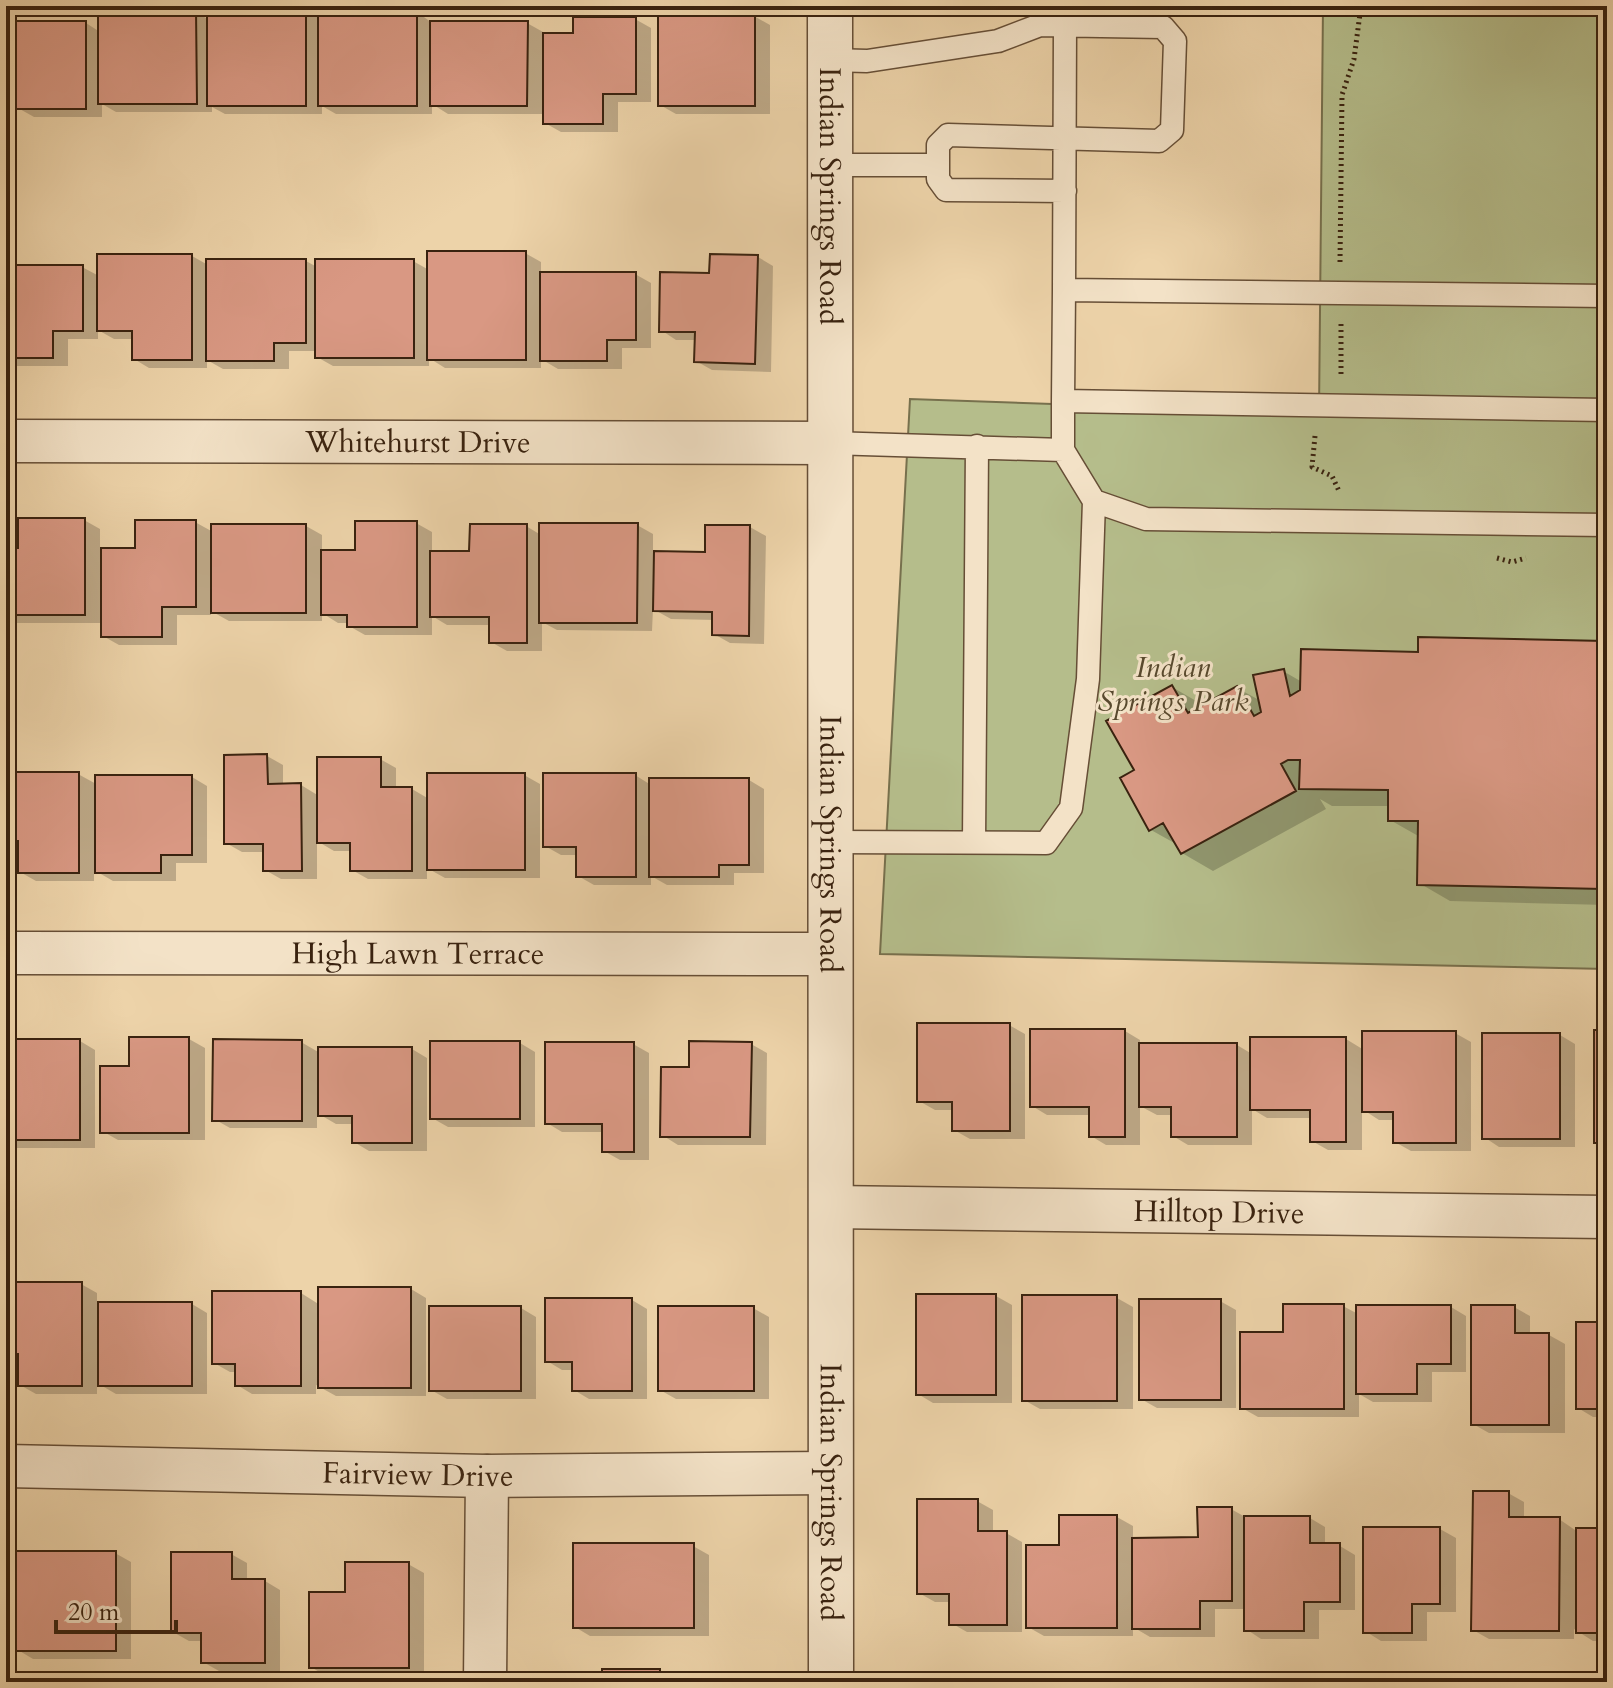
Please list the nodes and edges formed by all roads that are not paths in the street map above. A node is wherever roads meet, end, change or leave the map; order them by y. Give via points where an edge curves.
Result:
1 (830, 6) edge
2 (1065, 26) junction
3 (830, 60) junction
4 (1065, 138) junction
5 (830, 165) junction
6 (938, 165) junction
7 (1065, 191) junction
8 (1064, 290) junction
9 (1607, 296) edge
10 (1063, 401) junction
11 (1607, 410) edge
12 (6, 441) edge
13 (830, 443) junction
14 (977, 446) junction
15 (1063, 450) junction
16 (1094, 501) junction
17 (1607, 525) edge
18 (831, 842) junction
19 (974, 842) junction
20 (6, 953) edge
21 (831, 954) junction
22 (831, 1207) junction
23 (1607, 1217) edge
24 (6, 1466) edge
25 (831, 1473) junction
26 (487, 1476) junction
27 (485, 1682) edge
28 (831, 1682) edge

1 - 3 street, Indian Springs Road
2 - 3 lane via 1040,25 998,41 867,61
2 - 4 lane
2 - 4 lane via 1163,27 1175,41 1172,130 1159,141
3 - 5 street, Indian Springs Road
4 - 6 lane via 948,135 938,145
4 - 7 lane
5 - 6 lane
5 - 13 street, Indian Springs Road
6 - 7 lane via 938,179 946,190
7 - 8 lane
8 - 9 lane
8 - 10 lane
10 - 11 lane
10 - 15 lane
12 - 13 street, Whitehurst Drive
13 - 14 lane
13 - 18 street, Indian Springs Road
14 - 15 lane
14 - 19 lane
15 - 16 lane
16 - 17 lane via 1146,519
16 - 19 lane via 1088,679 1071,808 1046,843
18 - 19 lane
18 - 21 street, Indian Springs Road
20 - 21 street, High Lawn Terrace
21 - 22 street, Indian Springs Road
22 - 23 street, Hilltop Drive
22 - 25 street, Indian Springs Road
24 - 26 street, Fairview Drive
25 - 26 street, Fairview Drive
25 - 28 street, Indian Springs Road
26 - 27 street

